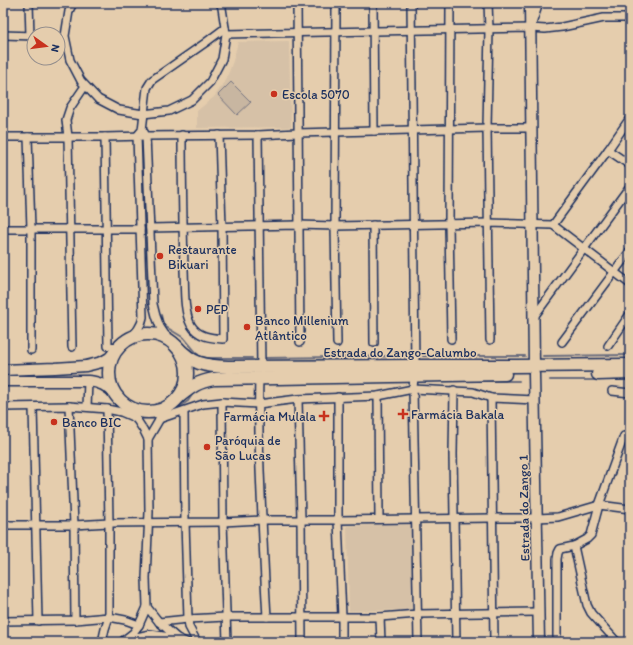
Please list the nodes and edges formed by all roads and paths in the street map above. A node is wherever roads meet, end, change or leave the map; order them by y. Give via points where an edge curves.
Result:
1 (30, 3) edge
2 (72, 3) edge
3 (220, 3) edge
4 (296, 3) edge
5 (336, 3) edge
6 (373, 3) edge
7 (411, 3) edge
8 (450, 3) edge
9 (488, 3) edge
10 (530, 3) edge
11 (539, 3) edge
12 (630, 18) edge
13 (31, 26) edge
14 (65, 26) edge
15 (531, 28) junction
16 (489, 29) junction
17 (411, 30) junction
18 (450, 30) junction
19 (226, 31) junction
20 (373, 31) junction
21 (296, 32) junction
22 (336, 32) junction
23 (3, 36) edge
24 (26, 36) edge
25 (66, 48) edge
26 (85, 86) junction
27 (143, 114) junction
28 (630, 118) edge
29 (487, 128) junction
30 (531, 128) junction
31 (449, 129) junction
32 (412, 130) junction
33 (374, 131) junction
34 (335, 132) junction
35 (144, 133) junction
36 (298, 133) junction
37 (258, 134) junction
38 (182, 135) junction
39 (219, 135) junction
40 (137, 136) junction
41 (28, 137) junction
42 (68, 137) junction
43 (3, 138) edge
44 (105, 138) junction
45 (608, 150) junction
46 (630, 165) edge
47 (630, 186) edge
48 (489, 223) junction
49 (413, 224) junction
50 (449, 224) junction
51 (298, 225) junction
52 (373, 225) junction
53 (532, 225) junction
54 (552, 225) junction
55 (335, 226) junction
56 (222, 227) junction
57 (259, 227) junction
58 (150, 228) junction
59 (183, 228) junction
60 (3, 229) edge
61 (31, 229) junction
62 (69, 229) junction
63 (106, 229) junction
64 (140, 229) junction
65 (584, 249) junction
66 (630, 251) edge
67 (615, 272) junction
68 (630, 284) edge
69 (630, 314) edge
70 (534, 318) junction
71 (451, 339) dead end
72 (490, 340) dead end
73 (300, 342) dead end
74 (562, 342) dead end
75 (172, 343) junction
76 (337, 343) dead end
77 (374, 343) dead end
78 (121, 346) junction
79 (608, 346) dead end
80 (72, 347) dead end
81 (31, 350) dead end
82 (630, 365) edge
83 (3, 370) edge
84 (534, 370) junction
85 (414, 371) junction
86 (260, 373) junction
87 (630, 373) edge
88 (3, 381) edge
89 (88, 381) junction
90 (413, 389) junction
91 (454, 390) junction
92 (612, 391) dead end
93 (630, 393) edge
94 (180, 396) junction
95 (378, 396) junction
96 (338, 397) junction
97 (119, 398) junction
98 (491, 398) junction
99 (298, 399) junction
100 (535, 400) junction
101 (222, 402) junction
102 (258, 404) junction
103 (170, 405) junction
104 (33, 406) junction
105 (69, 406) junction
106 (3, 407) edge
107 (87, 408) junction
108 (107, 409) junction
109 (184, 411) junction
110 (136, 418) junction
111 (159, 419) junction
112 (624, 436) dead end
113 (148, 439) junction
114 (599, 505) junction
115 (630, 509) edge
116 (455, 518) junction
117 (492, 518) junction
118 (537, 518) junction
119 (379, 519) junction
120 (416, 519) junction
121 (262, 520) junction
122 (301, 520) junction
123 (338, 520) junction
124 (149, 522) junction
125 (185, 522) junction
126 (224, 522) junction
127 (109, 523) junction
128 (3, 525) edge
129 (36, 525) junction
130 (74, 525) junction
131 (574, 546) junction
132 (147, 608) junction
133 (538, 612) junction
134 (494, 613) junction
135 (418, 614) junction
136 (456, 614) junction
137 (109, 617) junction
138 (226, 617) junction
139 (266, 617) junction
140 (302, 617) junction
141 (342, 617) junction
142 (380, 617) junction
143 (188, 619) junction
144 (75, 620) junction
145 (3, 621) edge
146 (38, 621) junction
147 (159, 622) junction
148 (139, 625) junction
149 (177, 638) junction
150 (122, 641) edge
151 (102, 642) edge
152 (186, 642) edge
153 (197, 642) edge
154 (227, 642) edge
155 (302, 642) edge
156 (342, 642) edge
157 (381, 642) edge
158 (418, 642) edge
159 (456, 642) edge
160 (494, 642) edge
161 (539, 642) edge
162 (557, 642) edge
163 (617, 642) edge

1 - 13 street
2 - 14 street
3 - 19 street
4 - 21 street
5 - 22 street
6 - 20 street
7 - 17 street
8 - 18 street
9 - 16 street
10 - 15 street, Estrada do Zango 1
11 - 15 street
12 - 15 street via 604,18 562,27
15 - 16 street
15 - 30 street, Estrada do Zango 1
16 - 18 street
16 - 29 street
17 - 18 street
17 - 20 street
17 - 32 street
18 - 31 street
19 - 21 street
19 - 27 street, Estrada do Zango-Calumbo via 152,80 147,88
19 - 27 street via 222,59 210,82 192,100 169,111
20 - 22 street
20 - 33 street
21 - 22 street
21 - 36 street
22 - 34 street
23 - 24 street
25 - 26 street
26 - 27 street via 98,99 119,110
26 - 42 street via 70,108 66,120
27 - 35 street, Estrada do Zango-Calumbo
28 - 45 street
29 - 30 street
29 - 31 street
29 - 48 street
30 - 53 street, Estrada do Zango 1
31 - 32 street
31 - 50 street
32 - 33 street
32 - 49 street
33 - 34 street
34 - 36 street
34 - 55 street
35 - 38 street
35 - 40 street
35 - 58 street, Estrada do Zango-Calumbo
36 - 37 street
36 - 51 street
37 - 39 street
37 - 57 street
38 - 39 street
38 - 59 street
39 - 56 street
40 - 44 street
40 - 64 street
41 - 42 street
41 - 43 street
41 - 61 street
42 - 44 street
42 - 62 street
44 - 63 street
45 - 46 street
45 - 54 street
47 - 65 street
48 - 50 street
48 - 53 street
48 - 72 street
49 - 50 street
49 - 52 street
49 - 85 street
50 - 71 street
51 - 55 street
51 - 57 street
51 - 73 street
52 - 55 street
52 - 77 street
53 - 54 street
53 - 70 street, Estrada do Zango 1
54 - 65 street
55 - 76 street
56 - 57 street
56 - 59 street
56 - 59 street via 223,339 208,338 200,334 188,319
57 - 86 street
58 - 59 street
58 - 75 street, Estrada do Zango-Calumbo via 153,304 160,328
60 - 61 street
61 - 62 street
61 - 81 street
62 - 63 street
62 - 80 street
63 - 64 street
63 - 78 street via 108,346
64 - 78 street via 142,324
65 - 67 street
65 - 70 street
66 - 67 street
67 - 68 street
67 - 74 street
69 - 79 street
70 - 84 street, Estrada do Zango 1
75 - 78 main road via 157,335 146,334 136,336
75 - 86 main road, Estrada do Zango-Calumbo via 191,360 206,366
75 - 94 main road via 186,362 186,380
78 - 83 street via 109,358 86,366
78 - 97 main road via 111,362 109,373 111,384
82 - 84 main road, Estrada do Zango-Calumbo
84 - 85 main road, Estrada do Zango-Calumbo
84 - 87 main road, Estrada do Zango-Calumbo
84 - 100 street, Estrada do Zango 1
85 - 86 main road, Estrada do Zango-Calumbo
85 - 90 street
86 - 94 main road, Estrada do Zango-Calumbo via 199,382
86 - 102 street
88 - 89 street
89 - 97 street via 103,384
89 - 107 street
90 - 91 street
90 - 95 street
90 - 120 street
91 - 98 street via 473,392
91 - 116 street
92 - 93 street
94 - 103 main road
95 - 96 street
95 - 119 street
96 - 99 street
96 - 123 street
97 - 103 main road via 141,412 161,410
97 - 110 street
98 - 100 street
98 - 117 street
99 - 102 street
99 - 122 street
100 - 118 street, Estrada do Zango 1
101 - 102 street
101 - 109 street via 203,404
101 - 126 street
102 - 121 street
103 - 111 street
104 - 105 street
104 - 106 street
104 - 129 street
105 - 107 street
105 - 130 street
107 - 108 street
108 - 110 street
108 - 127 street
109 - 111 street
109 - 125 street
110 - 113 street
111 - 113 street
112 - 114 street
113 - 124 street
114 - 115 street
114 - 118 street via 558,517
114 - 131 street via 591,535 587,540
116 - 117 street
116 - 120 street
116 - 136 street
117 - 118 street
117 - 134 street
118 - 133 street, Estrada do Zango 1
119 - 120 street
119 - 123 street
120 - 135 street
121 - 122 street
121 - 126 street
121 - 139 street
122 - 123 street
122 - 140 street
123 - 141 street
124 - 125 street
124 - 127 street
124 - 132 street
125 - 126 street
125 - 143 street
126 - 138 street
127 - 130 street
127 - 137 street
128 - 129 street
129 - 130 street
129 - 146 street
130 - 144 street
131 - 162 street via 560,549 557,558
131 - 163 street via 589,609
132 - 147 street
132 - 148 street
133 - 134 street
133 - 161 street, Estrada do Zango 1
134 - 136 street
134 - 160 street
135 - 136 street
135 - 142 street
135 - 158 street
136 - 159 street
137 - 144 street
137 - 148 street
137 - 151 street
138 - 139 street
138 - 143 street
138 - 154 street
139 - 140 street
140 - 141 street
140 - 155 street
141 - 142 street
141 - 156 street
142 - 157 street
143 - 147 street
143 - 153 street
144 - 146 street
145 - 146 street
147 - 149 street
148 - 150 street
149 - 150 street via 150,634
149 - 152 street

